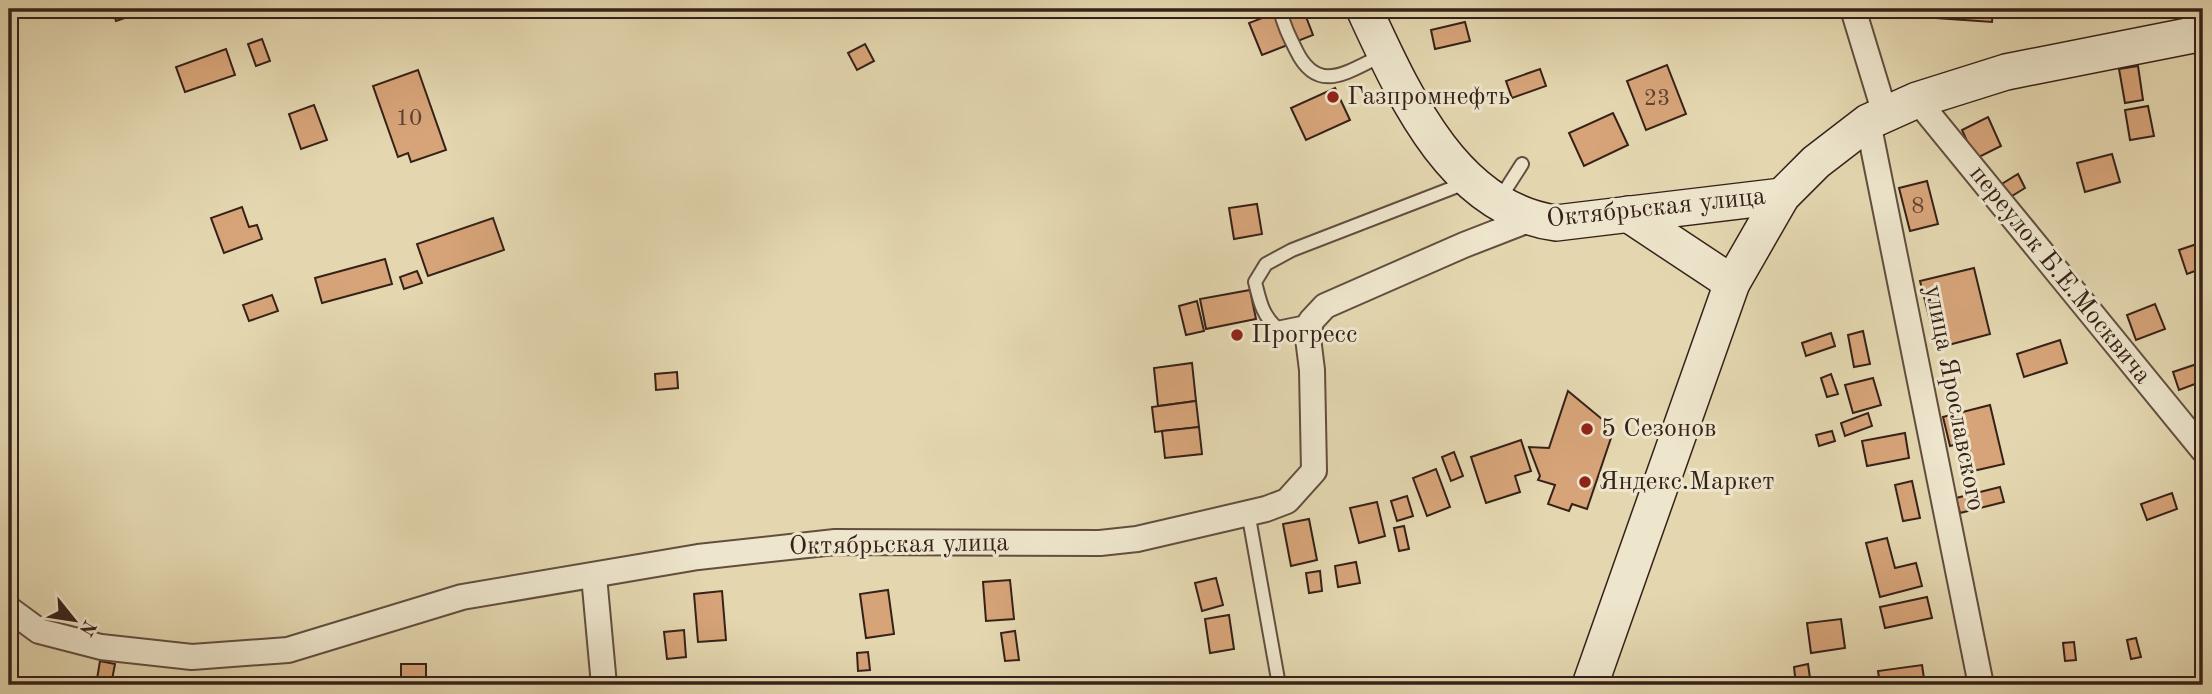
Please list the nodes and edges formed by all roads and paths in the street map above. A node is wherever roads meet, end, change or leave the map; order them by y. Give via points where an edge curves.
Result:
1 (1280, 9) edge
2 (1364, 9) edge
3 (1853, 9) edge
4 (2203, 33) edge
5 (1385, 54) junction
6 (1917, 100) junction
7 (1877, 118) junction
8 (1522, 164) dead end
9 (1484, 192) junction
10 (1782, 196) junction
11 (1628, 214) junction
12 (1531, 219) junction
13 (1732, 283) junction
14 (1311, 321) junction
15 (2203, 450) edge
16 (1248, 512) junction
17 (594, 576) junction
18 (9, 609) edge
19 (604, 685) edge
20 (1279, 685) edge
21 (1590, 685) edge
22 (1981, 685) edge

1 - 5 lane via 1305,68 1320,77 1340,75
2 - 5 street, Октябрьская улица
3 - 7 street, улица Ярославского
4 - 6 street via 2006,72
5 - 9 street, Октябрьская улица via 1426,127
6 - 7 street
6 - 15 street, переулок Б.Е.Москвича
7 - 10 street via 1816,163
7 - 22 street, улица Ярославского
8 - 9 lane
9 - 12 street, Октябрьская улица
9 - 14 lane via 1292,250 1266,264 1255,282 1269,320 1278,328
10 - 11 street, Октябрьская улица
10 - 13 street
11 - 12 street, Октябрьская улица via 1556,223
11 - 13 street
12 - 14 street, Октябрьская улица via 1325,306
13 - 21 street
14 - 16 street, Октябрьская улица via 1314,471 1287,501
16 - 17 street, Октябрьская улица via 1137,539 1100,543 835,542 698,557
16 - 20 lane
17 - 18 street, Октябрьская улица via 462,597 288,650 192,657 89,644 39,631
17 - 19 street

